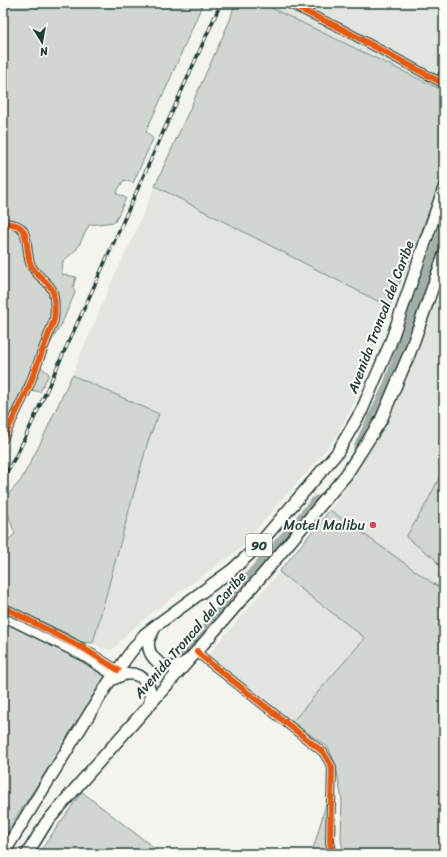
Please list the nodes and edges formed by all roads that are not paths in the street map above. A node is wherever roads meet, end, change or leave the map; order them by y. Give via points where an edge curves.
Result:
1 (287, 3) edge
2 (444, 72) edge
3 (442, 82) edge
4 (444, 188) edge
5 (3, 223) edge
6 (444, 255) edge
7 (3, 439) edge
8 (3, 530) edge
9 (3, 535) edge
10 (3, 607) edge
11 (3, 617) edge
12 (158, 624) junction
13 (197, 651) junction
14 (114, 676) junction
15 (149, 706) junction
16 (3, 854) edge
17 (27, 854) edge
18 (332, 854) edge

1 - 3 street
2 - 3 street
4 - 12 highway, Avenida Troncal del Caribe / 90 via 390,344 362,410 337,453 255,549 232,570
5 - 7 street via 16,224 22,229 30,264 53,294 55,315 29,386
6 - 13 highway, Avenida Troncal del Caribe / 90 via 410,352 381,420 346,475
8 - 9 street
10 - 14 street via 83,648
11 - 14 street via 80,655
12 - 13 highway via 149,640 149,650 161,665 180,666
12 - 14 highway, Avenida Troncal del Caribe / 90 via 145,634
13 - 15 highway, Avenida Troncal del Caribe / 90
13 - 18 street via 322,752 332,767
14 - 15 highway via 131,674 142,678 151,694
14 - 16 highway, Avenida Troncal del Caribe / 90
15 - 17 highway, Avenida Troncal del Caribe / 90 via 46,823

